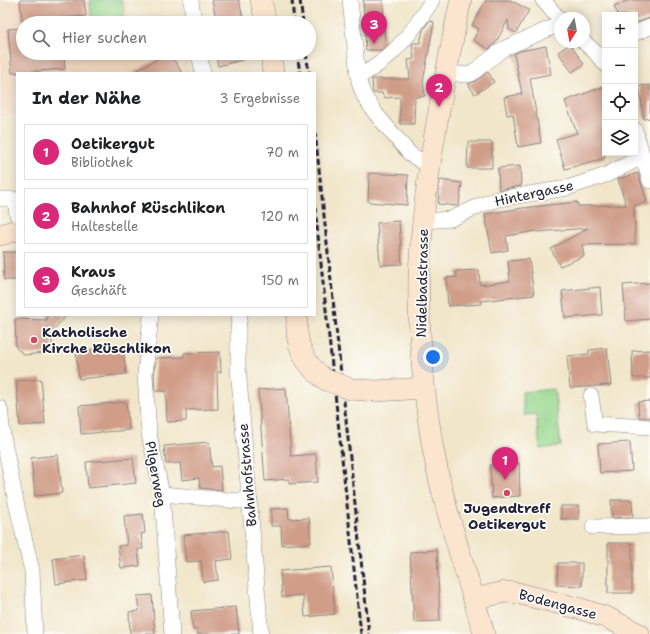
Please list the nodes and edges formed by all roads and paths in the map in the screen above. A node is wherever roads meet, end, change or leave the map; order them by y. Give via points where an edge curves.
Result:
1 (191, 0) edge
2 (260, 0) edge
3 (350, 0) edge
4 (432, 0) edge
5 (461, 0) edge
6 (544, 0) edge
7 (554, 12) edge
8 (193, 16) edge
9 (264, 16) edge
10 (650, 26) edge
11 (554, 27) edge
12 (638, 31) edge
13 (594, 46) edge
14 (602, 59) edge
15 (200, 60) edge
16 (272, 60) edge
17 (203, 72) edge
18 (273, 72) edge
19 (446, 72) junction
20 (358, 76) junction
21 (641, 134) edge
22 (643, 157) junction
23 (430, 164) junction
24 (650, 181) edge
25 (0, 199) edge
26 (16, 206) edge
27 (423, 221) junction
28 (16, 230) edge
29 (0, 235) edge
30 (151, 316) edge
31 (240, 316) edge
32 (297, 316) edge
33 (424, 388) junction
34 (591, 396) dead end
35 (0, 408) edge
36 (650, 426) edge
37 (162, 494) junction
38 (250, 501) junction
39 (650, 526) edge
40 (593, 527) dead end
41 (474, 599) junction
42 (35, 634) edge
43 (172, 634) edge
44 (261, 634) edge
45 (484, 634) edge
46 (639, 634) edge

1 - 8 street
2 - 9 main road
3 - 20 street
4 - 20 street via 419,22 391,54 365,74
5 - 19 main road, Nidelbadstrasse
6 - 7 street
10 - 12 street
11 - 19 street via 503,49 472,74
13 - 14 street
15 - 17 street
16 - 18 main road
19 - 23 main road, Nidelbadstrasse
20 - 23 street via 364,96 376,114 410,154
21 - 22 street
22 - 24 street
22 - 27 street, Hintergasse via 606,175 567,188 498,199 451,219
23 - 27 main road, Nidelbadstrasse
25 - 26 street via 12,199
27 - 33 main road, Nidelbadstrasse via 419,279
28 - 29 main road
30 - 37 street, Pilgerweg via 145,374 149,434
31 - 38 street, Bahnhofstrasse via 238,368
32 - 33 main road, bridge via 297,334 304,359 326,380 362,391
33 - 41 main road, Nidelbadstrasse via 436,464
34 - 36 street via 595,424
35 - 42 street via 3,436 32,571
37 - 38 street
37 - 43 street, Pilgerweg
38 - 44 street, Bahnhofstrasse
39 - 40 street
41 - 45 main road, Nidelbadstrasse
41 - 46 main road, Bodengasse via 505,592 522,594 581,609

